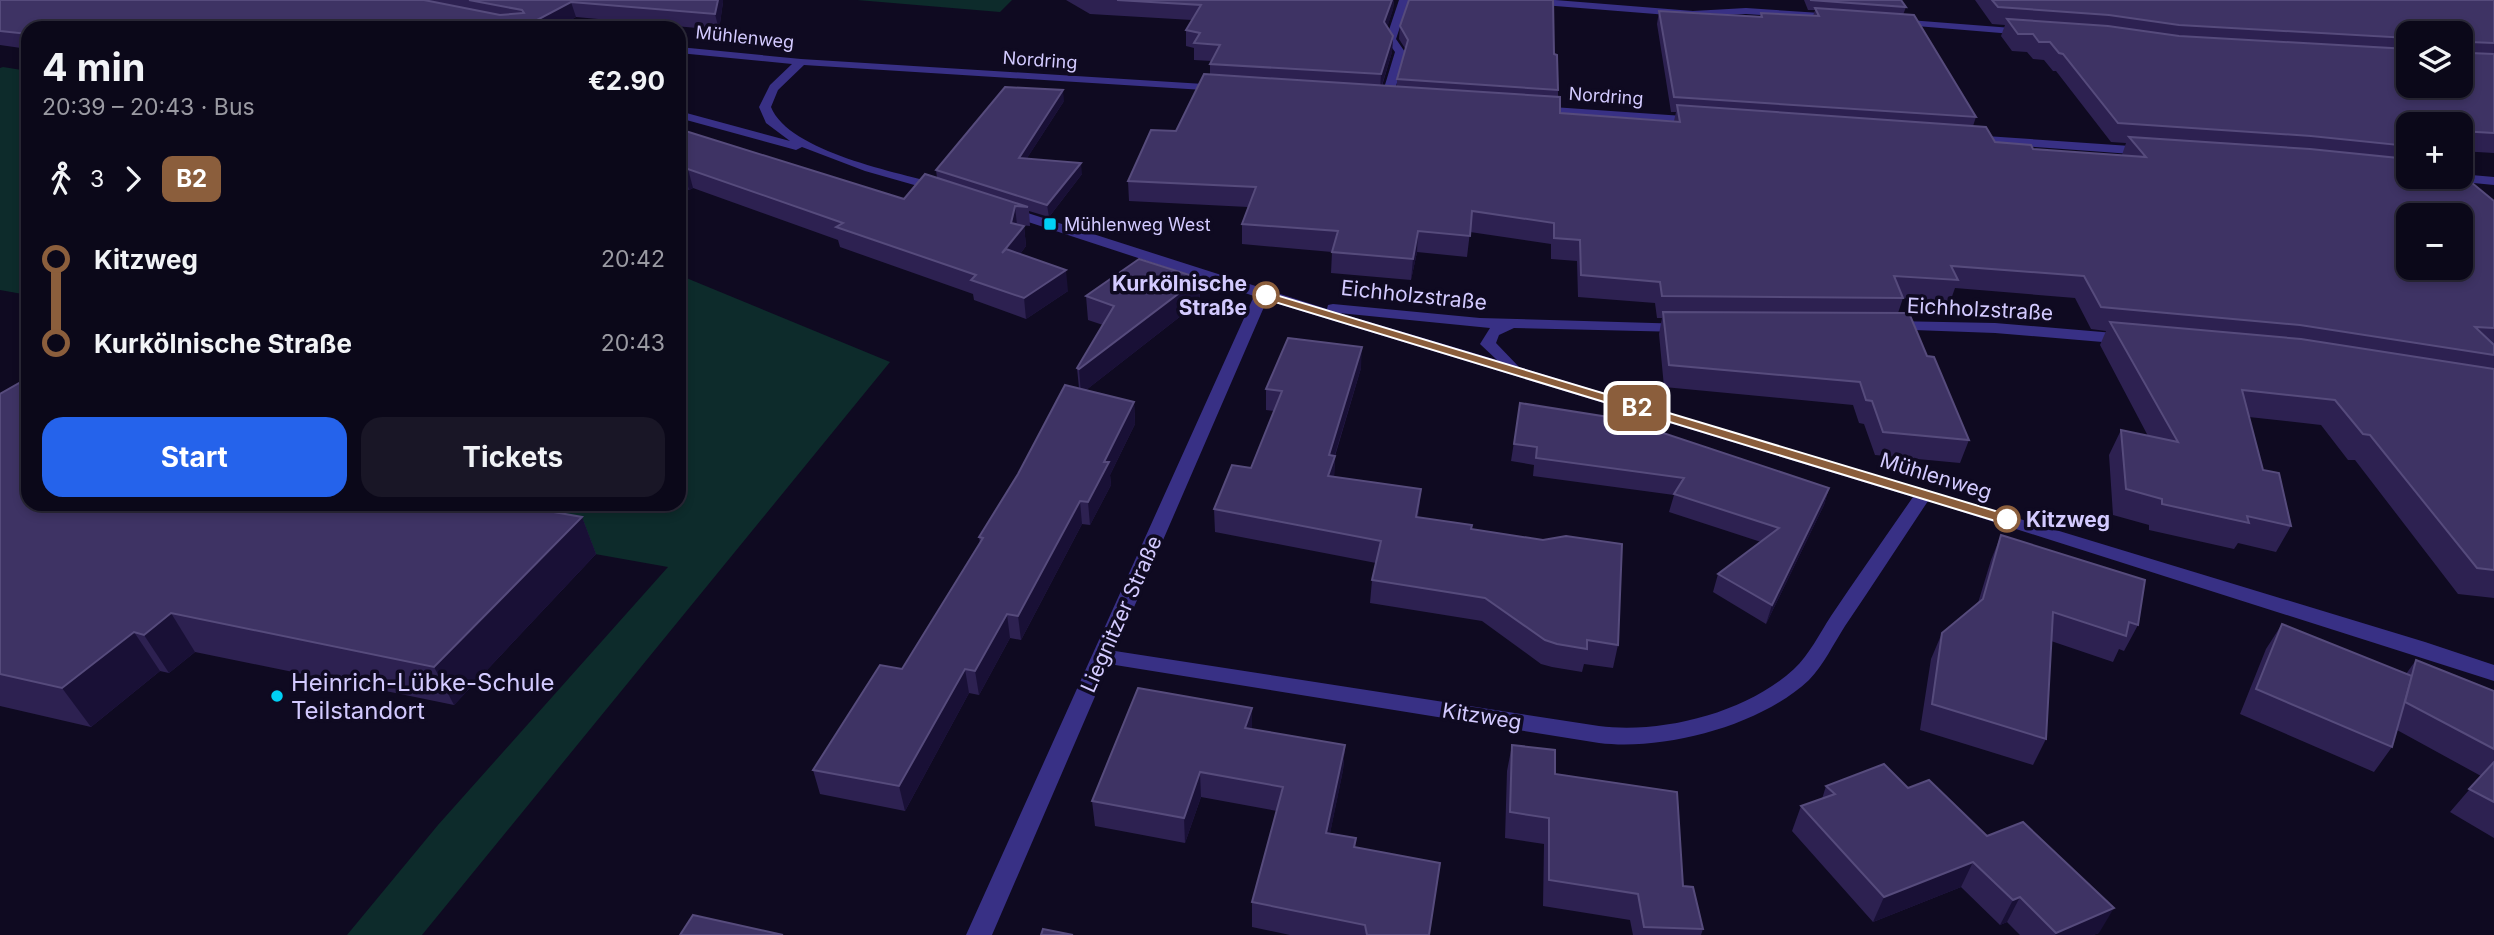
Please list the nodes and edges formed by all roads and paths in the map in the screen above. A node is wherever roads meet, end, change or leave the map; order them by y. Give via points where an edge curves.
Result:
1 (1404, 0) edge
2 (1519, 0) edge
3 (1844, 18) edge
4 (1885, 21) edge
5 (2034, 32) edge
6 (686, 51) edge
7 (802, 62) junction
8 (1228, 89) edge
9 (1374, 97) edge
10 (1531, 108) edge
11 (686, 116) edge
12 (1711, 121) edge
13 (1962, 139) edge
14 (820, 151) junction
15 (2157, 152) edge
16 (2473, 179) edge
17 (2494, 181) edge
18 (961, 195) edge
19 (999, 207) edge
20 (1262, 294) junction
21 (1293, 304) junction
22 (1512, 325) junction
23 (1870, 326) edge
24 (1695, 327) edge
25 (2146, 341) edge
26 (1524, 374) junction
27 (1924, 494) junction
28 (1102, 656) junction
29 (2494, 673) edge
30 (979, 935) edge

1 - 9 street via 1391,39 1400,52 1393,99
2 - 3 street via 1693,14 1761,12
4 - 5 street
6 - 7 street, Mühlenweg
7 - 8 street, Nordring
7 - 14 street, Mühlenweg via 771,92 764,110 779,130
10 - 12 street, Nordring
11 - 14 street, Mühlenweg
13 - 15 street
14 - 18 street, Mühlenweg
16 - 17 street
19 - 20 street, Mühlenweg
20 - 21 street, Mühlenweg
20 - 28 street, Liegnitzer Straße
21 - 22 street, Eichholzstraße
21 - 26 street, Mühlenweg
22 - 24 street, Eichholzstraße
22 - 26 street, Mühlenweg via 1493,332 1488,344
23 - 25 street, Eichholzstraße via 1995,328
26 - 27 street, Mühlenweg
27 - 28 street, Kitzweg via 1803,673 1736,711 1673,734 1617,737
27 - 29 street, Mühlenweg
28 - 30 street, Liegnitzer Straße

